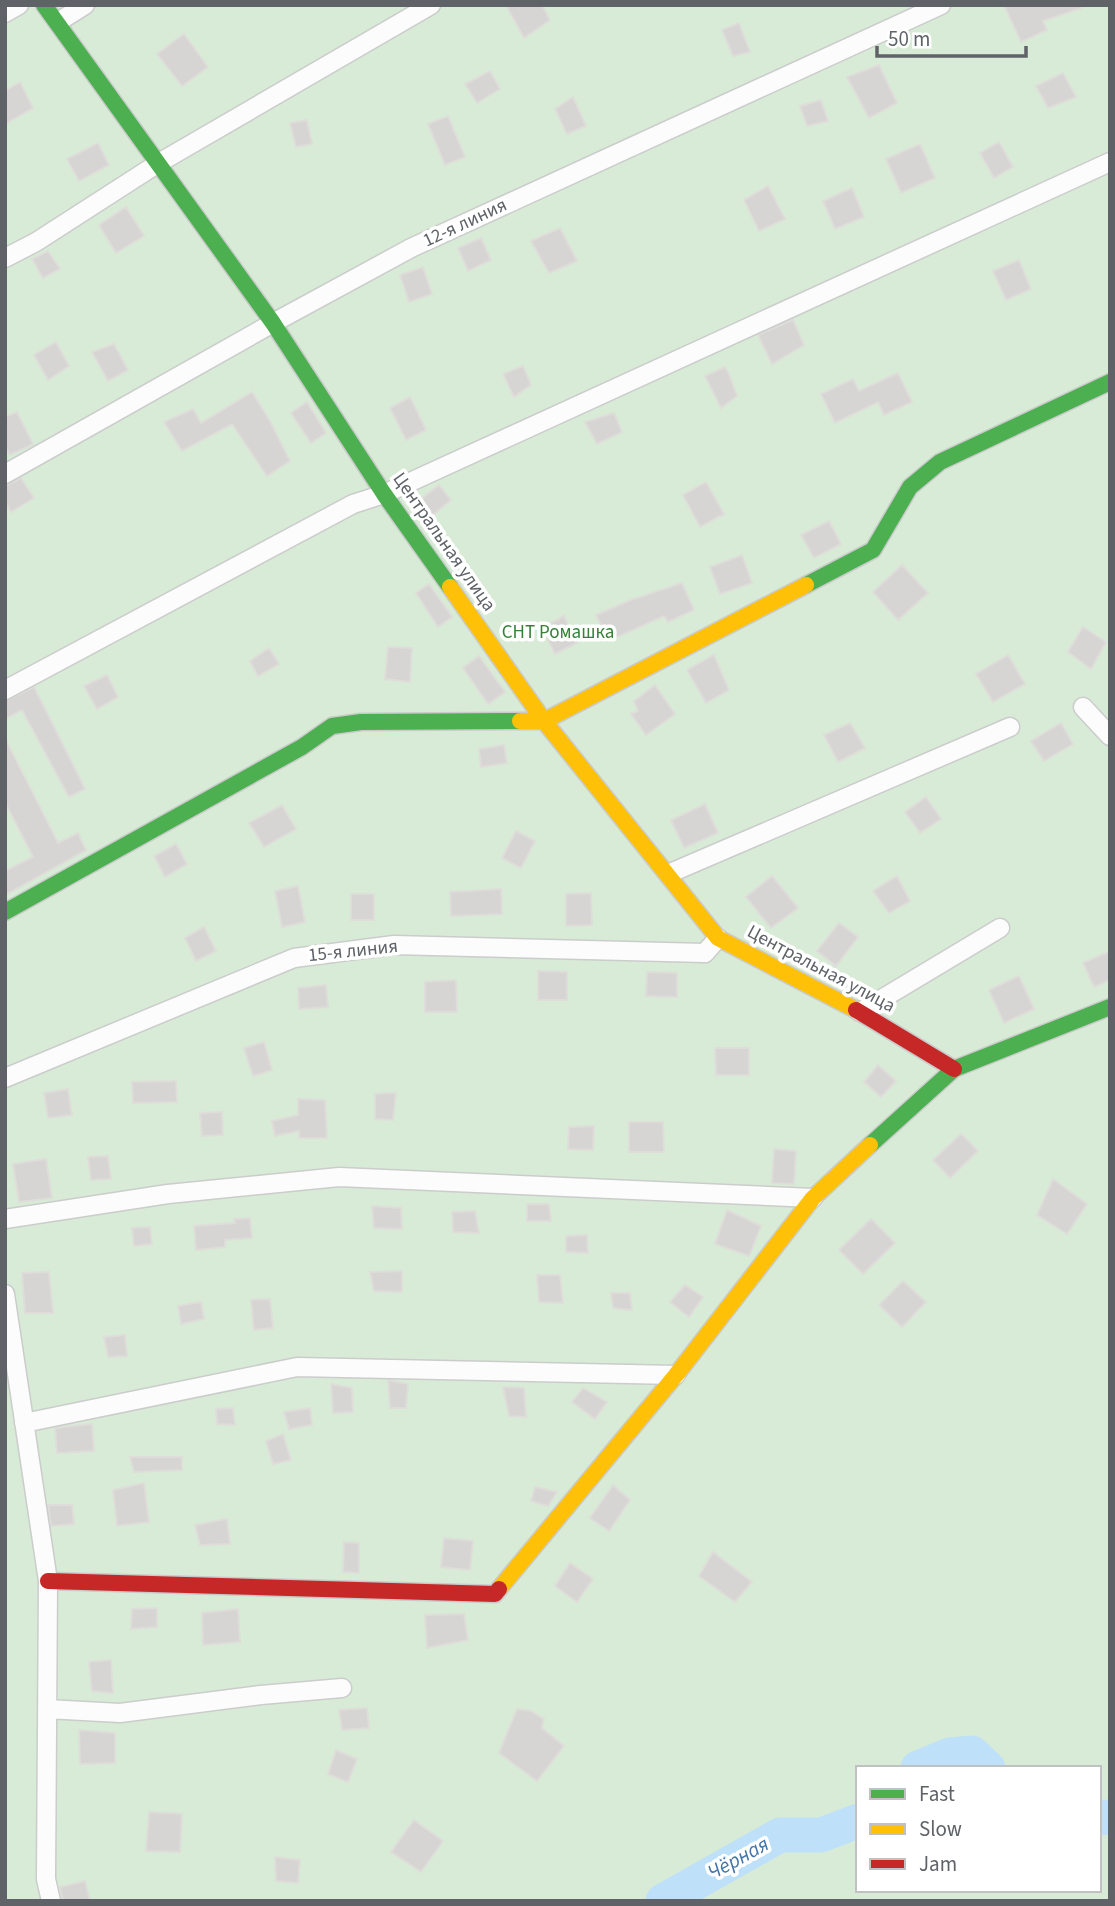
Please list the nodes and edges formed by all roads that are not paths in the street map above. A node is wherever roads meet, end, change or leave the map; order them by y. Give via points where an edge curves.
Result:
1 (19, 5) edge
2 (44, 5) edge
3 (85, 5) edge
4 (431, 5) edge
5 (941, 5) edge
6 (5, 13) edge
7 (58, 22) junction
8 (1110, 162) edge
9 (157, 164) junction
10 (5, 258) edge
11 (273, 323) junction
12 (1110, 383) edge
13 (5, 474) edge
14 (384, 494) junction
15 (5, 690) edge
16 (1083, 707) dead end
17 (544, 722) junction
18 (1010, 727) dead end
19 (1110, 736) edge
20 (668, 874) junction
21 (5, 912) edge
22 (1000, 928) dead end
23 (718, 938) junction
24 (1110, 1007) edge
25 (860, 1012) junction
26 (954, 1069) junction
27 (5, 1078) edge
28 (813, 1198) junction
29 (5, 1219) edge
30 (5, 1294) edge
31 (676, 1375) junction
32 (24, 1423) junction
33 (48, 1581) junction
34 (342, 1688) dead end
35 (47, 1709) junction
36 (51, 1901) edge

1 - 6 street
2 - 7 street, Центральная улица
3 - 7 street
4 - 9 street
5 - 11 street, 12-я линия via 411,248
7 - 9 street, Центральная улица
8 - 14 street
9 - 10 street
9 - 11 street, Центральная улица
11 - 13 street, 12-я линия
11 - 14 street, Центральная улица
12 - 17 street via 940,462 910,487 873,550
14 - 15 street via 353,504
14 - 17 street, Центральная улица
16 - 19 street
17 - 20 street, Центральная улица
17 - 21 street via 332,726
18 - 20 street
20 - 23 street, Центральная улица
22 - 25 street
23 - 25 street, Центральная улица
23 - 27 street, 15-я линия via 705,953 394,945 294,958
24 - 26 street
25 - 26 street, Центральная улица
26 - 28 street
28 - 29 street via 339,1177 168,1194
28 - 31 street
30 - 32 street
31 - 32 street via 297,1367
31 - 33 street via 495,1594
32 - 33 street
33 - 35 street
34 - 35 street via 120,1713
35 - 36 street via 46,1879

